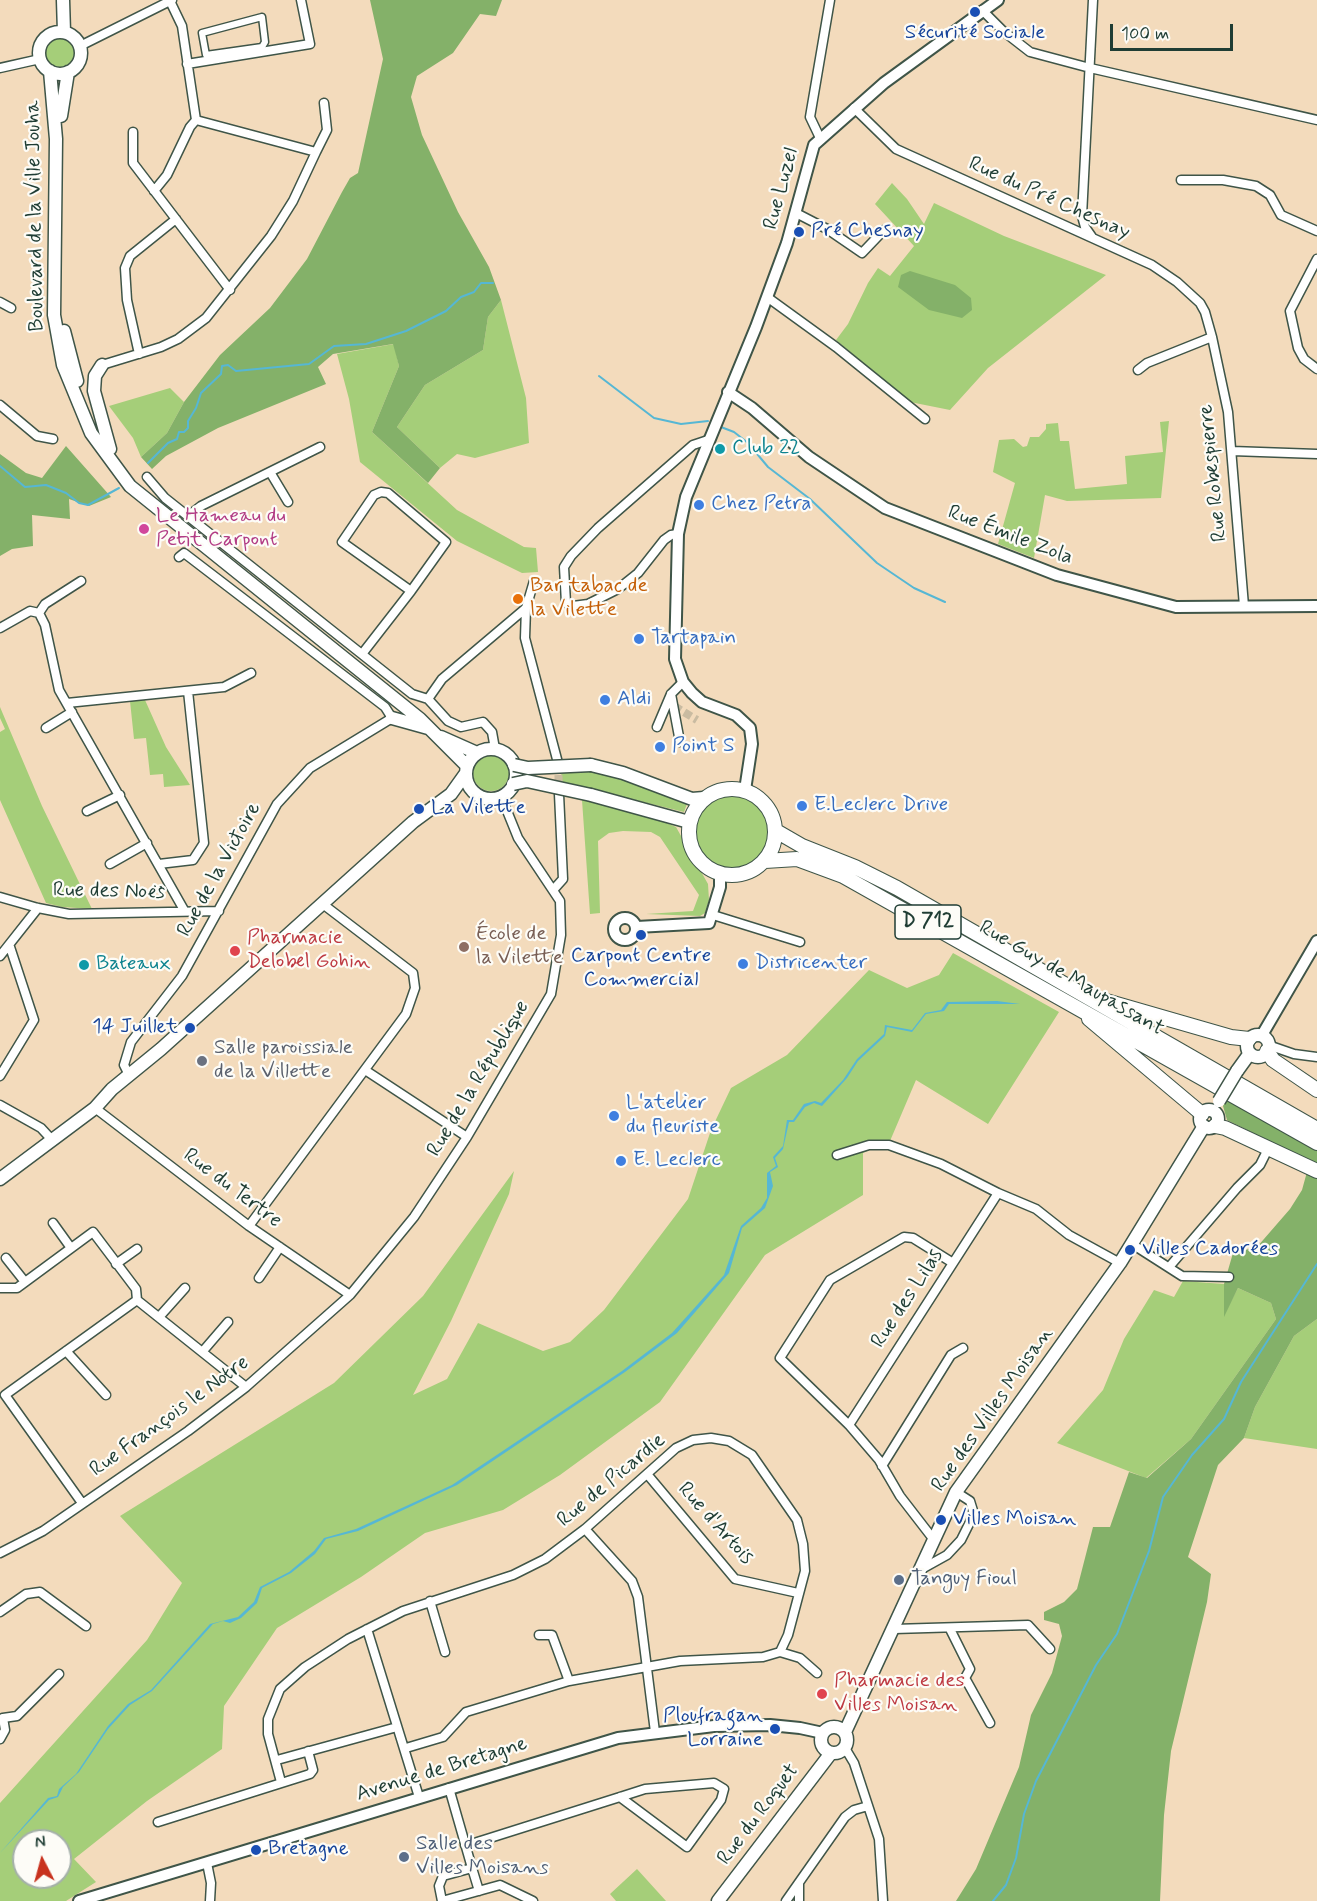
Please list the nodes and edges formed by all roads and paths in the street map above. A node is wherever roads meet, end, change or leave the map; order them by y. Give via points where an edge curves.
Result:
1 (63, 0) edge
2 (302, 0) edge
3 (830, 0) edge
4 (998, 0) edge
5 (1094, 0) edge
6 (171, 1) edge
7 (982, 10) junction
8 (64, 32) junction
9 (202, 33) joint
10 (80, 46) junction
11 (40, 59) junction
12 (187, 64) junction
13 (1, 65) edge
14 (1090, 68) junction
15 (50, 71) junction
16 (68, 72) junction
17 (324, 103) dead end
18 (854, 108) junction
19 (196, 120) junction
20 (1317, 120) edge
21 (133, 132) dead end
22 (820, 138) junction
23 (316, 152) junction
24 (1181, 180) dead end
25 (154, 191) junction
26 (796, 213) junction
27 (176, 219) junction
28 (884, 230) dead end
29 (1317, 231) edge
30 (1094, 239) junction
31 (1317, 259) edge
32 (230, 290) junction
33 (767, 297) junction
34 (0, 302) edge
35 (11, 308) dead end
36 (1212, 337) junction
37 (139, 354) junction
38 (102, 365) joint
39 (1317, 369) edge
40 (1138, 370) dead end
41 (728, 392) junction
42 (0, 405) edge
43 (925, 419) dead end
44 (53, 439) dead end
45 (708, 440) junction
46 (320, 447) dead end
47 (110, 449) junction
48 (1232, 451) junction
49 (1317, 454) edge
50 (270, 472) junction
51 (147, 477) dead end
52 (132, 483) junction
53 (288, 502) dead end
54 (188, 516) junction
55 (678, 534) junction
56 (179, 557) dead end
57 (81, 581) dead end
58 (534, 581) dead end
59 (411, 591) junction
60 (1244, 606) junction
61 (1317, 606) edge
62 (526, 608) junction
63 (39, 613) junction
64 (0, 628) edge
65 (362, 654) junction
66 (251, 673) dead end
67 (683, 682) junction
68 (188, 691) junction
69 (671, 694) junction
70 (428, 699) junction
71 (67, 703) junction
72 (72, 712) junction
73 (392, 718) junction
74 (657, 727) dead end
75 (46, 728) dead end
76 (436, 733) junction
77 (680, 742) dead end
78 (495, 749) junction
79 (477, 753) junction
80 (558, 763) tunnel mouth
81 (514, 765) junction
82 (466, 769) junction
83 (513, 784) junction
84 (744, 790) junction
85 (474, 792) junction
86 (452, 794) junction
87 (559, 794) tunnel mouth
88 (120, 795) junction
89 (501, 796) junction
90 (704, 798) junction
91 (87, 812) dead end
92 (689, 822) junction
93 (776, 831) junction
94 (147, 843) junction
95 (765, 861) junction
96 (110, 864) dead end
97 (159, 864) junction
98 (720, 874) junction
99 (554, 889) junction
100 (0, 897) edge
101 (324, 905) junction
102 (38, 908) junction
103 (184, 910) junction
104 (219, 911) junction
105 (713, 915) junction
106 (637, 927) dead end
107 (1317, 940) edge
108 (800, 942) dead end
109 (10, 946) junction
110 (0, 956) edge
111 (1055, 979) junction
112 (1084, 1009) junction
113 (1262, 1042) junction
114 (1317, 1057) edge
115 (365, 1070) junction
116 (129, 1075) junction
117 (0, 1076) edge
118 (1317, 1090) edge
119 (0, 1105) edge
120 (94, 1108) junction
121 (1210, 1116) junction
122 (1317, 1129) edge
123 (467, 1137) junction
124 (53, 1141) junction
125 (1317, 1143) edge
126 (1268, 1149) junction
127 (837, 1155) dead end
128 (1317, 1171) edge
129 (0, 1179) edge
130 (998, 1193) junction
131 (53, 1223) dead end
132 (249, 1226) junction
133 (1132, 1244) junction
134 (280, 1247) junction
135 (71, 1248) junction
136 (138, 1249) dead end
137 (6, 1258) dead end
138 (952, 1263) junction
139 (1120, 1263) junction
140 (117, 1264) junction
141 (1170, 1266) junction
142 (1229, 1277) dead end
143 (259, 1278) dead end
144 (25, 1282) junction
145 (0, 1288) edge
146 (185, 1288) dead end
147 (350, 1295) junction
148 (137, 1300) junction
149 (160, 1316) junction
150 (228, 1322) dead end
151 (963, 1348) dead end
152 (66, 1351) junction
153 (203, 1351) junction
154 (246, 1387) junction
155 (2, 1395) edge
156 (106, 1395) dead end
157 (849, 1425) junction
158 (882, 1466) junction
159 (647, 1474) junction
160 (956, 1492) junction
161 (82, 1503) junction
162 (585, 1529) junction
163 (934, 1540) junction
164 (0, 1552) edge
165 (920, 1570) junction
166 (798, 1593) junction
167 (430, 1601) junction
168 (0, 1612) edge
169 (86, 1626) dead end
170 (367, 1629) junction
171 (894, 1629) junction
172 (950, 1629) junction
173 (539, 1635) dead end
174 (1050, 1649) dead end
175 (445, 1652) dead end
176 (780, 1652) junction
177 (646, 1666) junction
178 (817, 1672) dead end
179 (59, 1674) dead end
180 (570, 1681) junction
181 (0, 1708) edge
182 (3, 1718) junction
183 (990, 1724) dead end
184 (397, 1727) junction
185 (656, 1732) junction
186 (845, 1732) junction
187 (823, 1733) junction
188 (0, 1739) edge
189 (406, 1748) junction
190 (845, 1748) junction
191 (308, 1751) junction
192 (831, 1753) junction
193 (277, 1760) junction
194 (281, 1782) junction
195 (449, 1788) junction
196 (419, 1797) junction
197 (620, 1797) junction
198 (868, 1806) junction
199 (158, 1822) dead end
200 (465, 1845) junction
201 (207, 1863) junction
202 (472, 1868) junction
203 (798, 1883) junction
204 (479, 1891) junction
205 (80, 1901) edge
206 (210, 1901) edge
207 (442, 1901) edge
208 (533, 1901) edge
209 (718, 1901) edge
210 (786, 1901) edge
211 (799, 1901) edge
212 (883, 1901) edge

1 - 8 main road
2 - 12 street via 310,44
3 - 22 street via 810,117
4 - 7 street, Rue Luzel
5 - 14 street
6 - 10 street
6 - 12 street via 182,26
7 - 14 street via 1030,52
7 - 18 street, Rue Luzel
8 - 10 main road
8 - 11 main road via 46,37 40,47
9 - 9 street via 206,55 262,47 265,42 262,17
10 - 16 main road via 80,62
11 - 13 street
11 - 15 main road
12 - 19 street
14 - 20 street
14 - 30 street via 1082,216
15 - 16 main road
15 - 52 main road, Boulevard de la Ville Jouha via 56,139 53,300 59,349 91,433
16 - 47 main road, Boulevard de la Ville Jouha via 61,121 62,314 79,388
17 - 23 street via 327,130
18 - 22 street, Rue Luzel
18 - 30 street, Rue du Pré Chesnay via 896,149
19 - 23 street
19 - 25 street via 167,175
21 - 25 street via 133,163
22 - 26 street, Rue Luzel via 809,158
23 - 32 street via 288,210
24 - 29 street via 1223,180 1256,186 1270,195 1281,215
25 - 27 street
26 - 28 street via 862,253
26 - 33 street, Rue Luzel
27 - 32 street
27 - 37 street via 130,256 125,268 127,300
30 - 36 street, Rue du Pré Chesnay via 1152,265 1177,282 1205,312
31 - 39 street via 1290,311 1298,348
32 - 37 street via 206,318 178,339
33 - 41 street, Rue Luzel
33 - 43 street
34 - 35 street
36 - 40 street
36 - 48 street, Rue Robespierre
37 - 38 street
38 - 47 main road via 94,376 94,390
41 - 45 street, Rue Luzel
41 - 60 street, Rue Émile Zola via 809,457 896,513 1093,587 1176,607
42 - 44 street via 37,436
45 - 55 street, Rue Luzel via 686,497
45 - 55 street via 693,445 571,556 564,567 566,603 588,604 618,589 638,573 664,540
46 - 50 street
47 - 52 main road, Boulevard de la Ville Jouha
48 - 49 street
48 - 60 street, Rue Robespierre
50 - 53 street
50 - 54 street
51 - 54 street
52 - 76 main road via 149,502
54 - 65 street
55 - 67 street, Rue Luzel via 675,659
56 - 73 street via 184,553 385,707
57 - 63 street via 45,604
58 - 62 street
59 - 59 street via 342,542 374,495 381,492 388,493 446,542
59 - 65 street
60 - 61 street, Rue Émile Zola
62 - 70 street via 442,679
62 - 80 street via 525,638
63 - 64 street via 30,611
63 - 71 street via 59,690
65 - 70 street via 412,694
66 - 68 street via 224,687
67 - 69 street
67 - 84 street via 702,702 736,715 750,728 752,744
68 - 71 street
68 - 97 street via 204,843 193,861
69 - 74 street
69 - 77 street
70 - 78 street via 448,721 461,727 483,722 492,732
71 - 72 street
72 - 75 street
72 - 88 street
73 - 76 main road
73 - 104 street, Rue de la Victoire via 310,768 276,804
76 - 79 main road
76 - 82 main road
78 - 79 main road
78 - 81 main road via 507,755
79 - 82 main road
81 - 83 main road
81 - 90 main road, bridge via 591,765 692,799
82 - 85 main road
82 - 86 main road
83 - 89 main road
83 - 92 main road, bridge via 527,782 591,795
84 - 90 main road via 730,788
84 - 93 main road via 767,806
85 - 86 main road
85 - 89 main road via 488,798
86 - 101 main road via 413,822
87 - 99 street via 563,879
88 - 91 street
88 - 94 street
89 - 99 street, Rue de la République via 518,838
90 - 92 main road
92 - 98 main road via 691,848 708,868
93 - 95 main road
93 - 111 main road, Rue Guy de Maupassant / D 712 via 897,888
94 - 96 street
94 - 97 street
95 - 98 main road via 744,874
95 - 112 main road, Rue Guy de Maupassant / D 712 via 797,859 843,876
97 - 103 street
98 - 105 street
99 - 123 street, Rue de la République via 560,901 561,935 551,994
100 - 102 street, Rue des Noës
101 - 115 street via 413,973 415,988 406,1014
101 - 116 main road
102 - 103 street, Rue des Noës via 78,914
102 - 109 street
103 - 104 street, Rue des Noës
104 - 116 street, Rue de la Victoire via 182,976 131,1042 124,1065
105 - 106 street via 710,923
105 - 108 street
107 - 113 street
109 - 110 street
109 - 117 street via 34,1020
111 - 113 main road via 1119,1007
111 - 122 main road, Rue Guy de Maupassant / D 712
112 - 121 main road via 1104,1032
112 - 125 main road, Rue Guy de Maupassant / D 712
113 - 114 street via 1294,1054
113 - 118 main road via 1273,1060
113 - 121 main road, Rue des Villes Moisan, bridge via 1259,1056 1250,1053
115 - 123 street
115 - 132 street
116 - 120 main road
119 - 124 street via 41,1128
120 - 124 main road
120 - 132 street, Rue du Tertre
121 - 126 main road via 1225,1128
121 - 133 main road, Rue des Villes Moisan
123 - 147 street, Rue de la République via 414,1217
124 - 129 main road
126 - 128 main road
126 - 141 street via 1260,1165
127 - 130 street via 869,1145 890,1145 941,1164
130 - 138 street, Rue des Lilas
130 - 139 street via 1036,1209 1069,1235
131 - 135 street
132 - 134 street, Rue du Tertre
133 - 139 main road, Rue des Villes Moisan
133 - 141 street
134 - 143 street
134 - 147 street, Rue du Tertre
135 - 140 street via 93,1232
135 - 144 street
136 - 140 street
137 - 144 street
138 - 157 street, Rue des Lilas
138 - 157 street via 913,1238 904,1237 830,1280 798,1329 780,1358
139 - 160 main road, Rue des Villes Moisan
140 - 148 street via 136,1289
141 - 142 street via 1182,1276
144 - 145 street via 17,1288
146 - 149 street
147 - 154 street, Rue François le Notre
148 - 149 street
148 - 152 street
149 - 153 street
150 - 153 street
151 - 158 street via 951,1354
152 - 155 street
152 - 156 street
153 - 154 street
154 - 161 street, Rue François le Notre
155 - 161 street
157 - 158 street
158 - 163 street
159 - 162 street, Rue de Picardie
159 - 166 street, Rue d'Artois via 735,1580
159 - 166 street, Rue de Picardie via 676,1448 693,1440 729,1441 752,1455 797,1520 805,1571
160 - 163 main road, Rue des Villes Moisan
160 - 165 street via 970,1501 974,1514 961,1540 947,1555
161 - 164 street, Rue François le Notre via 43,1531
162 - 167 street, Rue de Picardie via 545,1559 513,1575
162 - 177 street via 632,1581 638,1598
163 - 165 main road, Rue des Villes Moisan
165 - 171 main road, Rue des Villes Moisan
166 - 176 street, Rue de Picardie
167 - 170 street, Rue de Picardie
167 - 175 street
168 - 169 street via 26,1594 40,1592
170 - 184 street
170 - 193 street, Rue de Picardie via 305,1667 280,1689 268,1719 268,1734
171 - 172 street
171 - 186 main road, Rue des Villes Moisan
172 - 174 street via 1028,1625
172 - 183 street via 970,1669 965,1678
173 - 180 street via 552,1635
176 - 177 street via 763,1657
176 - 178 street via 800,1658
177 - 180 street
177 - 185 street
179 - 182 street via 17,1716
180 - 189 street via 466,1712 443,1737
181 - 182 street
182 - 188 street via 5,1730
184 - 189 street
184 - 191 street
185 - 187 street, Avenue de Bretagne via 770,1725
185 - 195 street, Avenue de Bretagne via 618,1738
186 - 187 main road via 834,1727
186 - 190 main road
187 - 192 main road via 822,1745
189 - 196 street
190 - 192 main road
190 - 198 street
191 - 193 street
191 - 194 street via 313,1770
192 - 209 main road, Rue du Roquet
193 - 194 street, Rue de Picardie
194 - 199 street
195 - 196 street, Avenue de Bretagne
195 - 200 street
196 - 201 street, Avenue de Bretagne
197 - 197 street via 675,1786 714,1783 724,1789 722,1800 687,1846
197 - 200 street
198 - 203 street via 845,1817
198 - 212 street via 881,1853
200 - 202 street
201 - 205 street, Avenue de Bretagne
201 - 206 street
202 - 204 street
202 - 207 street via 443,1876 439,1886
203 - 210 street
203 - 211 street
204 - 207 street
204 - 208 street via 500,1885

